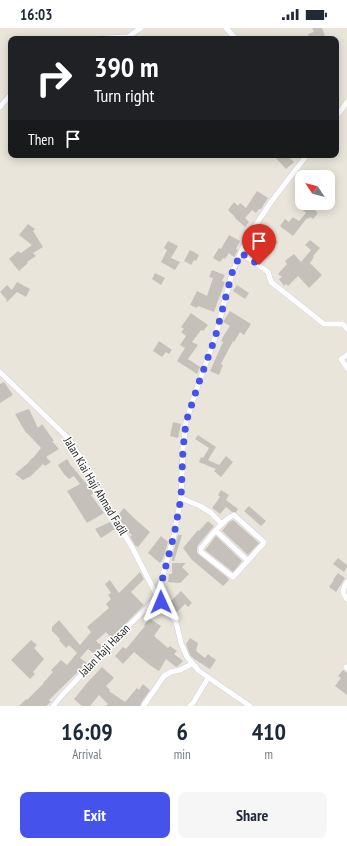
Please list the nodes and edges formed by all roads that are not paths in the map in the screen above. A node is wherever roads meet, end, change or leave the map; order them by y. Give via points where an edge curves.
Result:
1 (141, 28) edge
2 (226, 28) edge
3 (129, 36) edge
4 (233, 36) edge
5 (8, 98) edge
6 (347, 102) edge
7 (0, 108) edge
8 (339, 113) edge
9 (305, 158) edge
10 (241, 253) junction
11 (347, 329) edge
12 (347, 355) edge
13 (347, 368) edge
14 (0, 372) edge
15 (181, 498) junction
16 (222, 524) junction
17 (216, 531) junction
18 (248, 561) junction
19 (347, 582) edge
20 (158, 596) junction
21 (347, 599) edge
22 (192, 664) junction
23 (208, 678) junction
24 (144, 705) dead end
25 (53, 706) edge
26 (190, 706) edge
27 (250, 706) edge

1 - 3 street
2 - 4 street
5 - 7 street
6 - 8 street
9 - 10 street via 263,214 247,238
10 - 11 street via 268,272 271,282 324,324 343,324
10 - 15 street via 232,273 215,338 186,422
12 - 13 street via 341,359
14 - 20 street, Jalan Kiai Haji Ahmad Fadil via 69,439
15 - 16 street via 210,512
15 - 20 street
16 - 17 street
16 - 18 street via 234,515 264,542
17 - 18 street
17 - 18 street via 201,548 201,552 232,577
19 - 21 street via 343,590
20 - 22 street, Jalan Kiai Haji Ahmad Fadil via 176,622 181,643
20 - 25 street, Jalan Haji Hasan
22 - 23 street, Jalan Kiai Haji Ahmad Fadil
22 - 24 street via 164,676
23 - 26 street
23 - 27 street, Jalan Kiai Haji Ahmad Fadil

